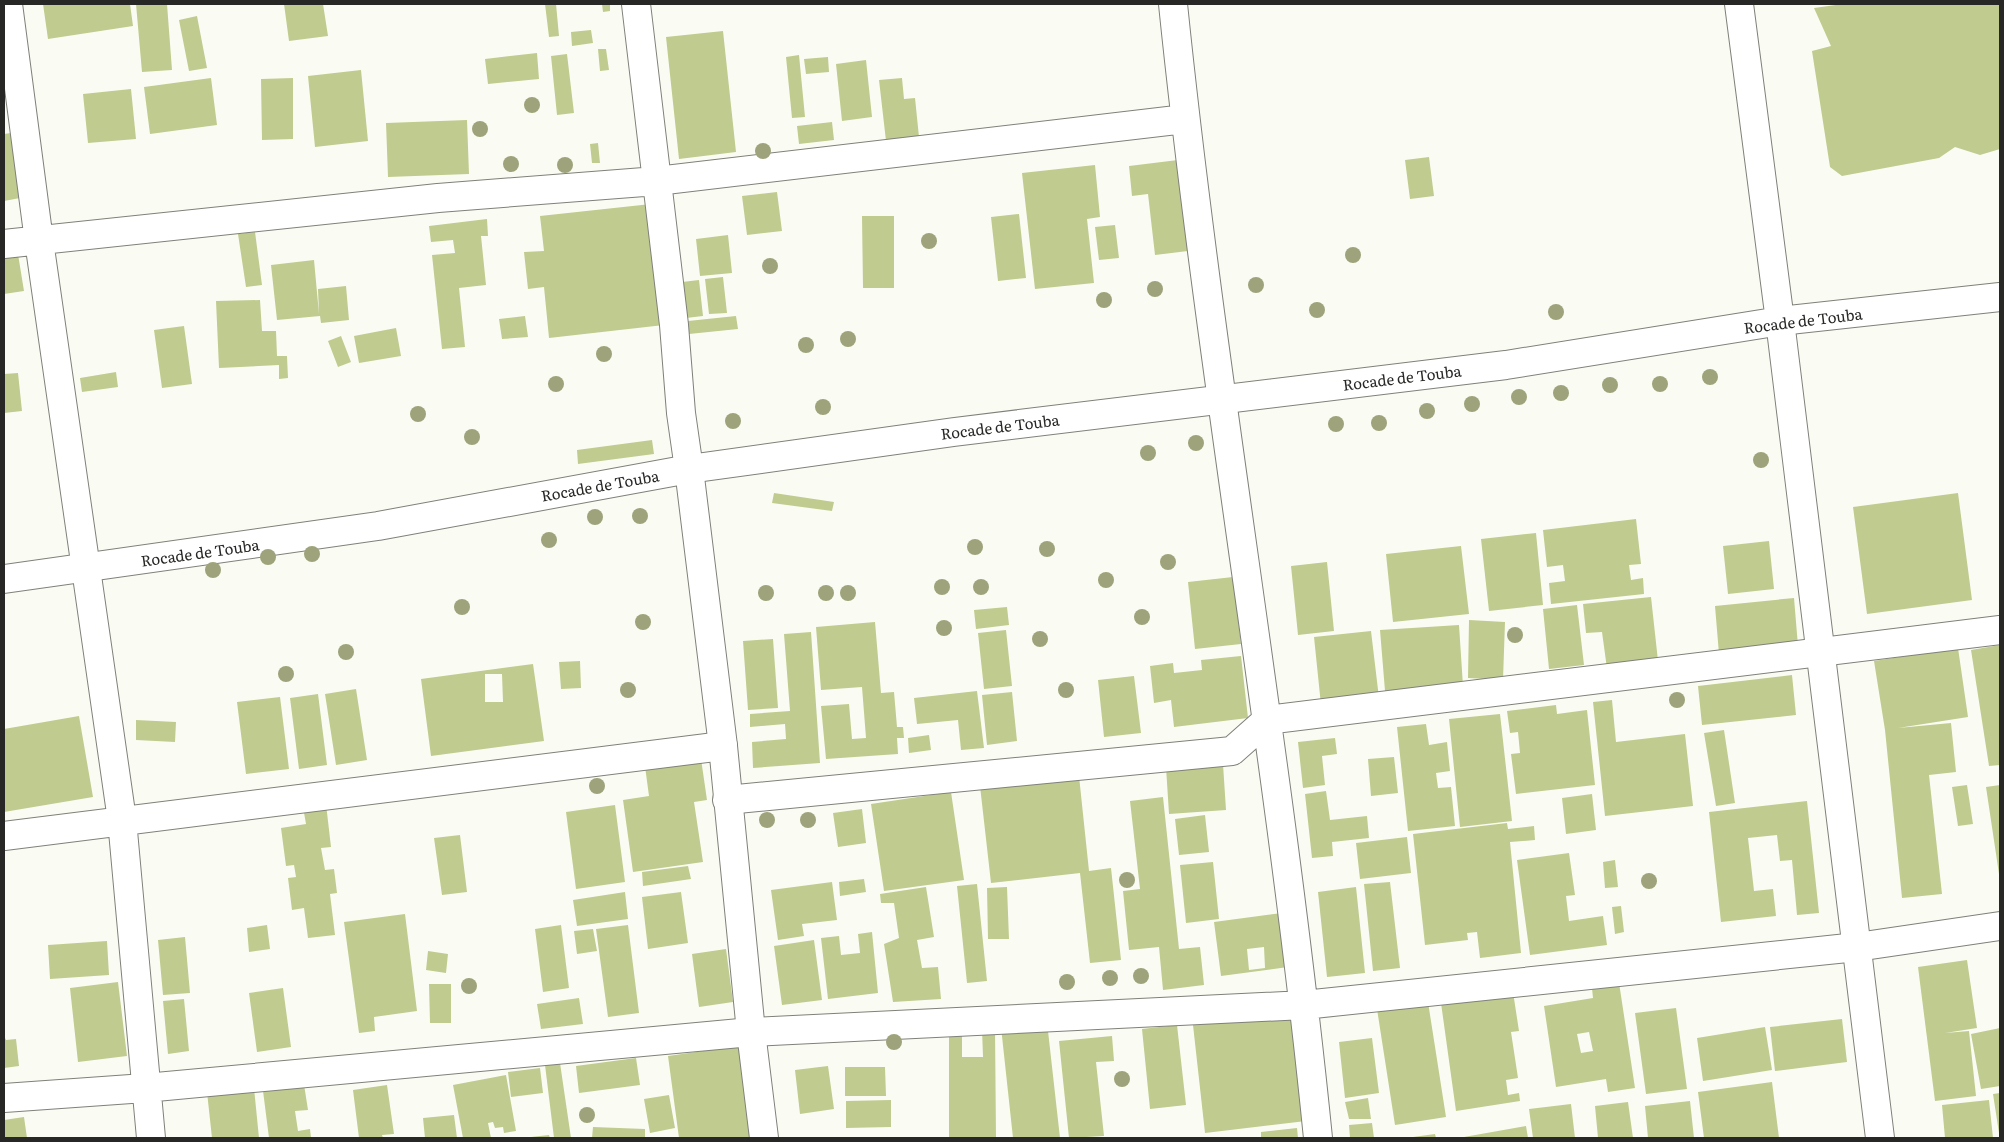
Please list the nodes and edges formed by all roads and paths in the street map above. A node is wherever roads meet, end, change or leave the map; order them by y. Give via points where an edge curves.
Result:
1 (8, 4) edge
2 (636, 4) edge
3 (1173, 4) edge
4 (1739, 4) edge
5 (1185, 119) junction
6 (657, 181) junction
7 (40, 241) junction
8 (4, 244) edge
9 (2000, 297) edge
10 (1780, 321) junction
11 (1221, 398) junction
12 (689, 469) junction
13 (85, 568) junction
14 (4, 579) edge
15 (2000, 630) edge
16 (1819, 653) junction
17 (1267, 720) junction
18 (723, 746) junction
19 (727, 800) junction
20 (122, 820) junction
21 (4, 836) edge
22 (2000, 926) edge
23 (1857, 947) junction
24 (1304, 1005) junction
25 (751, 1032) junction
26 (146, 1088) junction
27 (4, 1098) edge
28 (151, 1138) edge
29 (764, 1138) edge
30 (1318, 1138) edge
31 (1880, 1138) edge

1 - 7 street
2 - 6 street
3 - 5 street
4 - 10 street
5 - 6 street
5 - 11 street
6 - 7 street via 438,198
6 - 12 street
7 - 8 street
7 - 13 street
9 - 10 street, Rocade de Touba
10 - 11 street, Rocade de Touba via 1506,365
10 - 16 street
11 - 12 street, Rocade de Touba
11 - 17 street
12 - 13 street, Rocade de Touba via 378,526
12 - 18 street
13 - 14 street, Rocade de Touba
13 - 20 street
15 - 16 street
16 - 17 street
16 - 23 street
17 - 19 street via 1232,751
17 - 24 street
18 - 19 street
18 - 20 street
19 - 25 street
20 - 21 street
20 - 26 street
22 - 23 street
23 - 24 street
23 - 31 street
24 - 25 street
24 - 30 street
25 - 26 street
25 - 29 street
26 - 27 street
26 - 28 street

